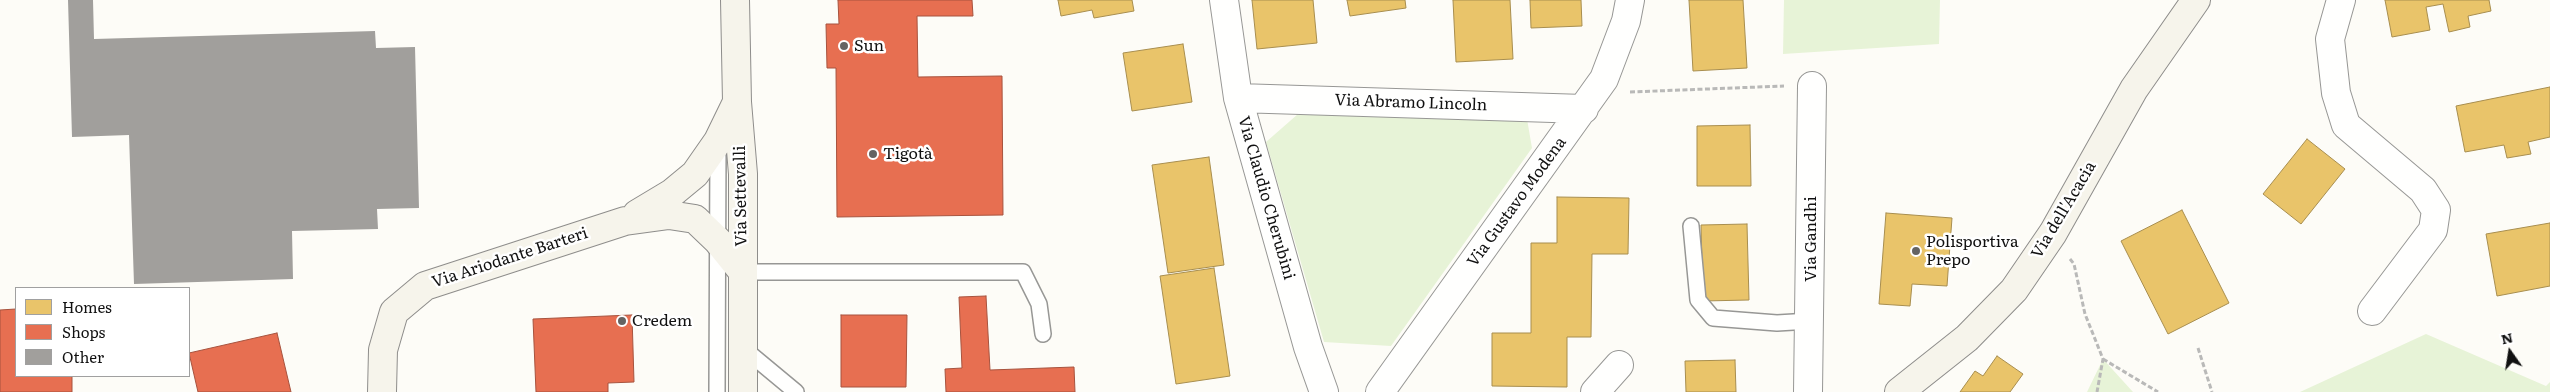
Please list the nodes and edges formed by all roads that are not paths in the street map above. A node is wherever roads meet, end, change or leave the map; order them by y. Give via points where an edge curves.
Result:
1 (735, 0) edge
2 (1224, 0) edge
3 (1630, 0) edge
4 (2196, 0) edge
5 (2341, 0) edge
6 (1812, 86) road end
7 (1238, 98) junction
8 (1589, 101) junction
9 (737, 102) junction
10 (718, 141) junction
11 (625, 221) junction
12 (1691, 226) dead end
13 (718, 241) junction
14 (743, 272) junction
15 (2372, 311) dead end
16 (1810, 321) junction
17 (1044, 334) dead end
18 (743, 348) junction
19 (1620, 366) dead end
20 (382, 392) edge
21 (717, 392) edge
22 (743, 392) edge
23 (796, 392) edge
24 (1324, 392) edge
25 (1380, 392) edge
26 (1595, 392) edge
27 (1808, 392) edge
28 (1898, 392) edge

1 - 9 main road, Via Settevalli
2 - 7 street, Via Claudio Cherubini
3 - 8 street, Via Gustavo Modena via 1604,79
4 - 28 main road, Via dell'Acacia via 2134,88 2053,233 2014,290 1967,338
5 - 15 street via 2330,39 2336,93 2346,125 2423,190 2436,210 2433,230
6 - 16 street, Via Gandhi
7 - 8 street, Via Abramo Lincoln
7 - 24 street, Via Claudio Cherubini via 1308,347
8 - 25 street, Via Gustavo Modena
9 - 10 main road
9 - 14 main road, Via Settevalli via 743,174
10 - 11 main road via 694,174 680,187
10 - 13 lane, Via Settevalli
11 - 13 main road via 669,215 695,219
11 - 20 main road, Via Ariodante Barteri via 425,286 394,312 383,350
12 - 16 lane via 1698,300 1713,318 1777,323
13 - 14 main road
13 - 21 lane, Via Settevalli
14 - 17 lane via 1023,272 1039,304
14 - 18 main road, Via Settevalli
16 - 27 street, Via Gandhi
18 - 22 main road, Via Settevalli
18 - 23 lane
19 - 26 street

